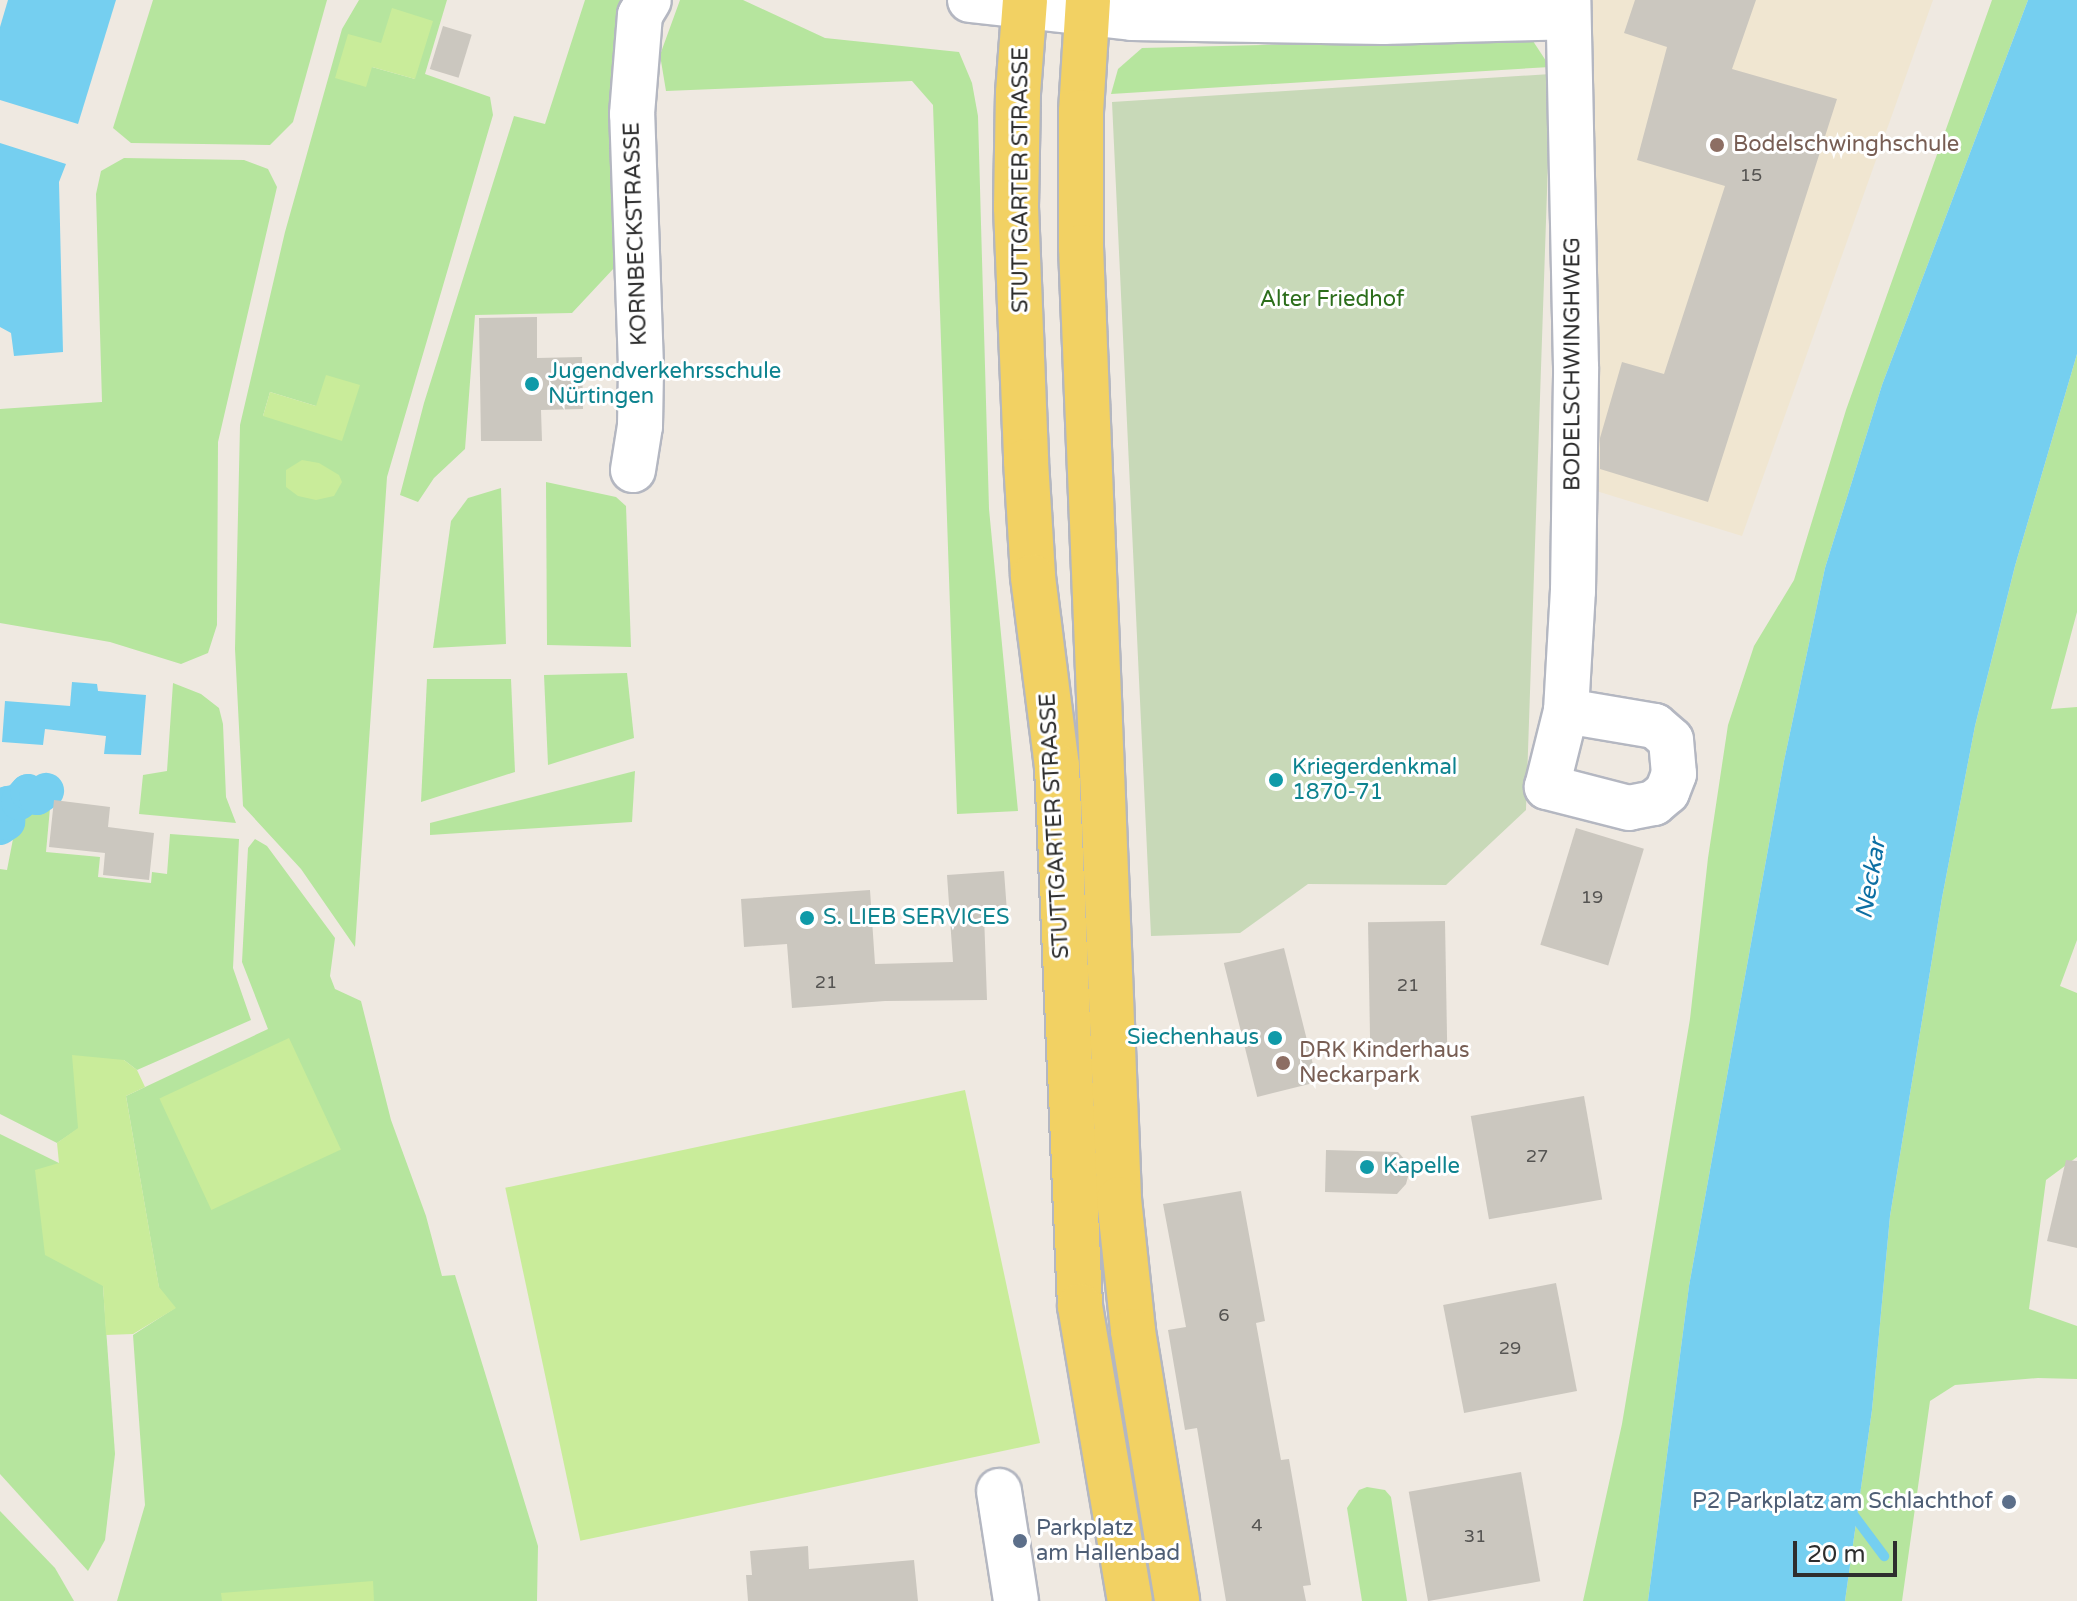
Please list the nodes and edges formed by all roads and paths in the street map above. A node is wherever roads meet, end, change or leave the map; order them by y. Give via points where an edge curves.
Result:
1 (649, 0) edge
2 (970, 0) edge
3 (1024, 3) edge
4 (1087, 6) edge
5 (1568, 9) edge
6 (633, 470) dead end
7 (1566, 711) dead end
8 (999, 1491) dead end
9 (1016, 1601) edge
10 (1130, 1601) edge
11 (1177, 1601) edge

1 - 6 street, KORNBECKSTRASSE via 640,15 632,114 641,367
2 - 3 street
3 - 4 street
3 - 10 main road, STUTTGARTER STRASSE via 1016,207 1026,461 1033,577 1057,766 1080,1306
4 - 5 street, BODELSCHWINGHWEG via 1132,18 1294,22
4 - 11 main road via 1081,247 1119,1199 1133,1331
5 - 7 street, BODELSCHWINGHWEG via 1576,367
8 - 9 street

